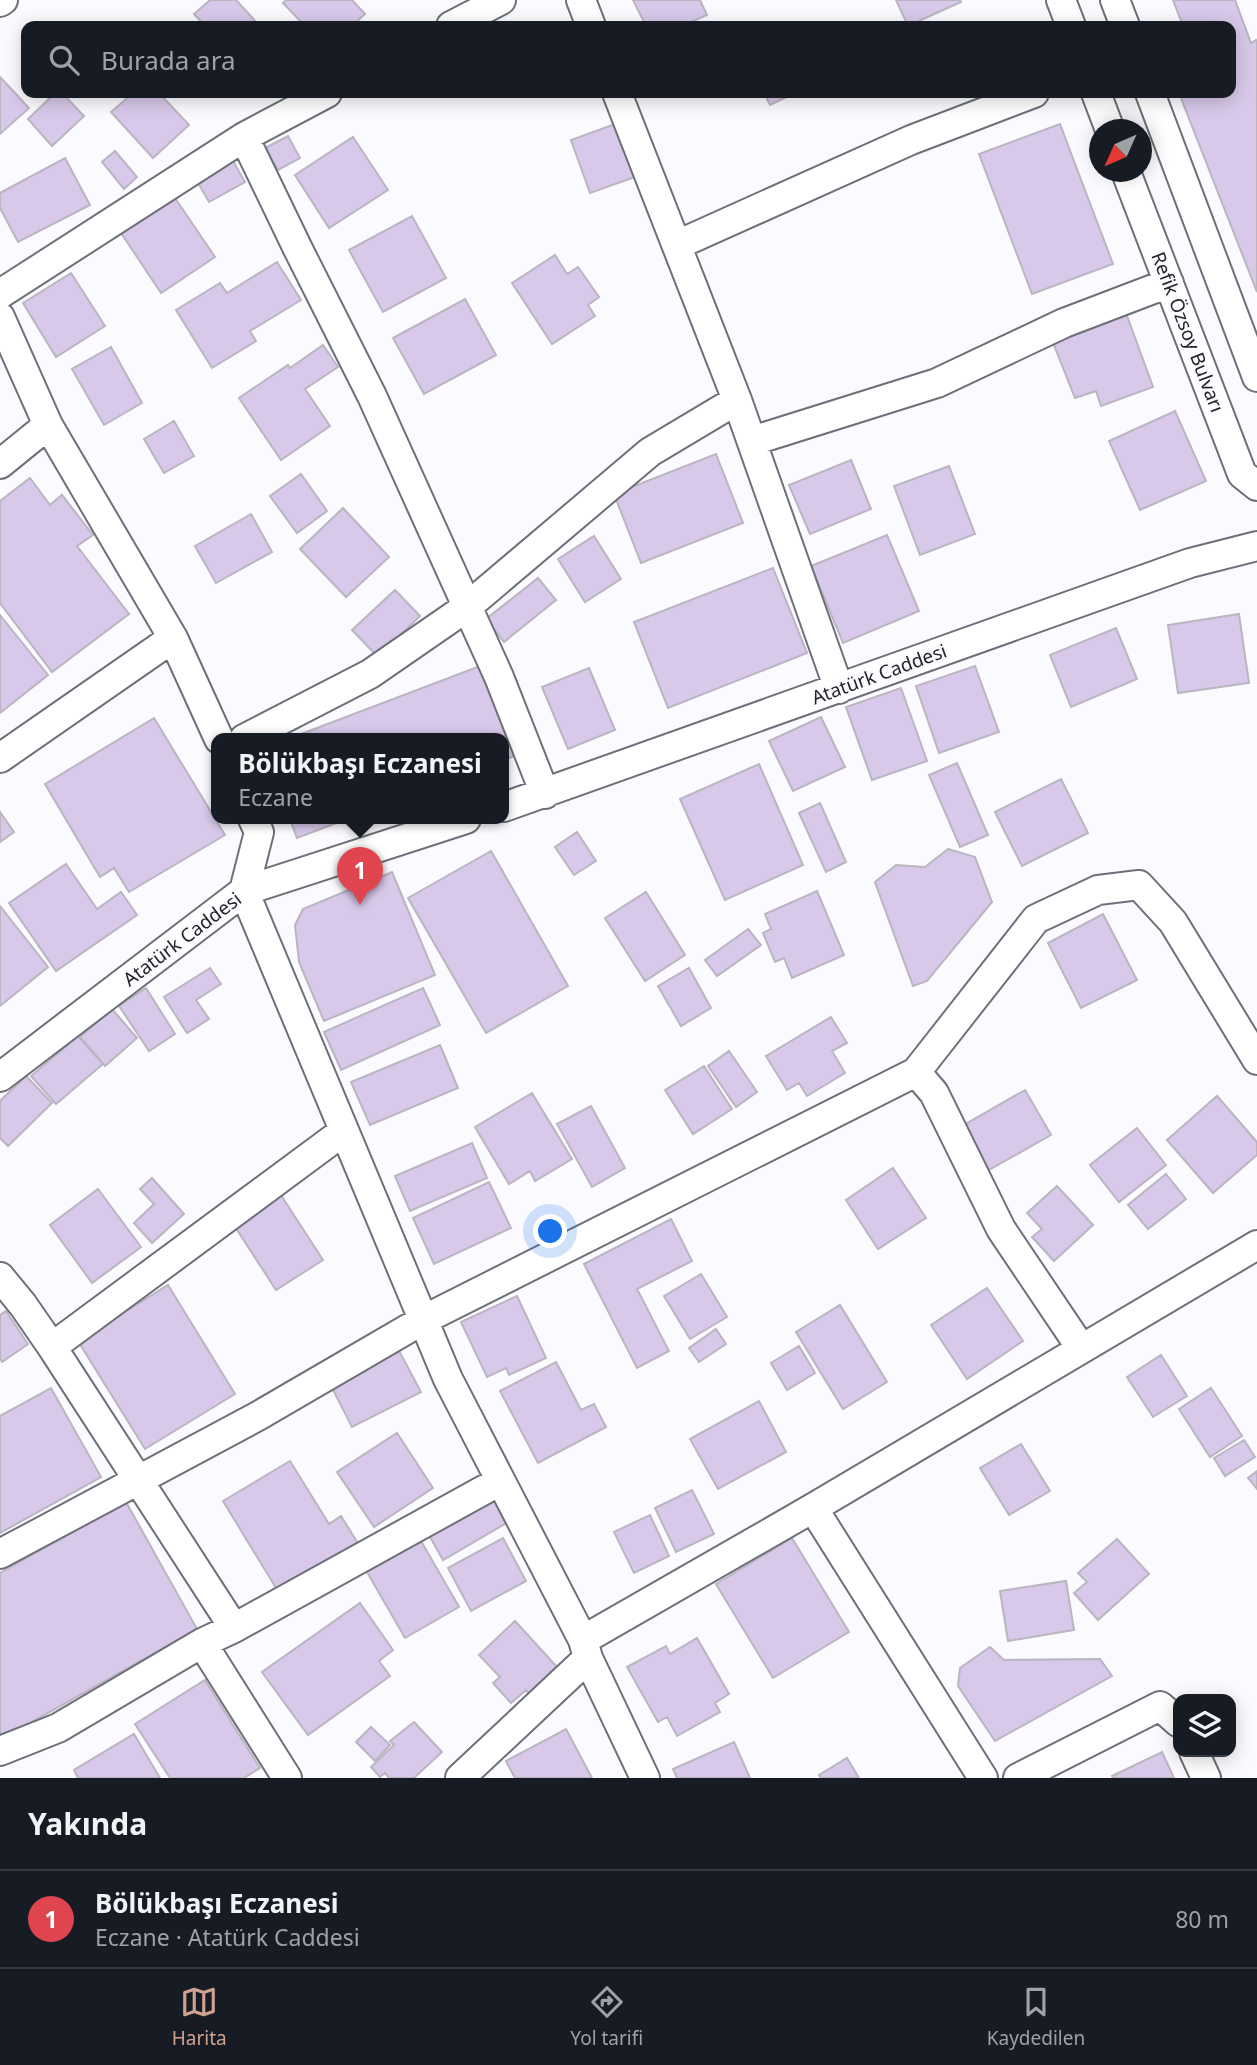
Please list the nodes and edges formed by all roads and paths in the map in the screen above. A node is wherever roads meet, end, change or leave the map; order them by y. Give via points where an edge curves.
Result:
1 (501, 0) edge
2 (581, 0) edge
3 (1061, 0) edge
4 (1115, 0) edge
5 (461, 21) edge
6 (589, 21) edge
7 (1069, 21) edge
8 (1123, 21) edge
9 (318, 98) edge
10 (619, 98) edge
11 (1021, 98) edge
12 (1098, 98) edge
13 (1152, 98) edge
14 (1106, 119) edge
15 (244, 137) junction
16 (1130, 182) edge
17 (677, 245) junction
18 (1169, 283) junction
19 (0, 294) edge
20 (0, 317) edge
21 (1257, 377) edge
22 (737, 400) junction
23 (48, 425) junction
24 (752, 441) junction
25 (0, 464) edge
26 (1257, 486) edge
27 (1257, 546) edge
28 (467, 607) junction
29 (173, 638) junction
30 (839, 689) junction
31 (216, 733) edge
32 (256, 733) edge
33 (0, 758) edge
34 (545, 794) junction
35 (509, 805) edge
36 (255, 824) edge
37 (451, 824) edge
38 (244, 891) junction
39 (1257, 1060) edge
40 (916, 1072) junction
41 (0, 1077) edge
42 (344, 1131) junction
43 (1257, 1245) edge
44 (0, 1277) edge
45 (423, 1320) junction
46 (52, 1348) junction
47 (1081, 1348) junction
48 (137, 1479) junction
49 (500, 1481) junction
50 (813, 1508) junction
51 (0, 1555) edge
52 (234, 1628) junction
53 (202, 1643) junction
54 (585, 1649) junction
55 (1173, 1718) edge
56 (0, 1751) edge
57 (1196, 1757) edge
58 (287, 1778) edge
59 (460, 1778) edge
60 (645, 1778) edge
61 (983, 1778) edge
62 (1018, 1778) edge
63 (1206, 1778) edge

1 - 5 street
2 - 6 street
3 - 7 street
4 - 8 street
9 - 15 street
10 - 17 street
11 - 17 street via 911,139
12 - 14 street
13 - 21 street
15 - 19 street
15 - 28 street via 373,396
16 - 18 street, Refik Özsoy Bulvarı
17 - 22 street
18 - 24 street via 1064,323 937,383
18 - 26 street, Refik Özsoy Bulvarı via 1242,474
20 - 23 street
22 - 24 street
22 - 28 street via 650,452
23 - 25 street
23 - 29 street
24 - 30 street
27 - 30 street, Atatürk Caddesi via 1190,563
28 - 32 street via 370,674
28 - 34 street
29 - 31 street
29 - 33 street
30 - 34 street, Atatürk Caddesi
34 - 35 street, Atatürk Caddesi
36 - 38 street via 259,832
37 - 38 street, Atatürk Caddesi
38 - 41 street, Atatürk Caddesi
38 - 42 street
39 - 40 street via 1173,922 1139,885 1098,890 1036,919
40 - 45 street
40 - 47 street via 934,1093 1001,1228
42 - 45 street
42 - 46 street
43 - 47 street
44 - 46 street
45 - 48 street via 258,1416
45 - 49 street
46 - 48 street
47 - 50 street
48 - 51 street
48 - 52 street
49 - 52 street
49 - 54 street
50 - 54 street
50 - 61 street
52 - 53 street
53 - 56 street via 58,1728
53 - 58 street
54 - 59 street
54 - 60 street
55 - 62 street via 1160,1706
57 - 63 street

